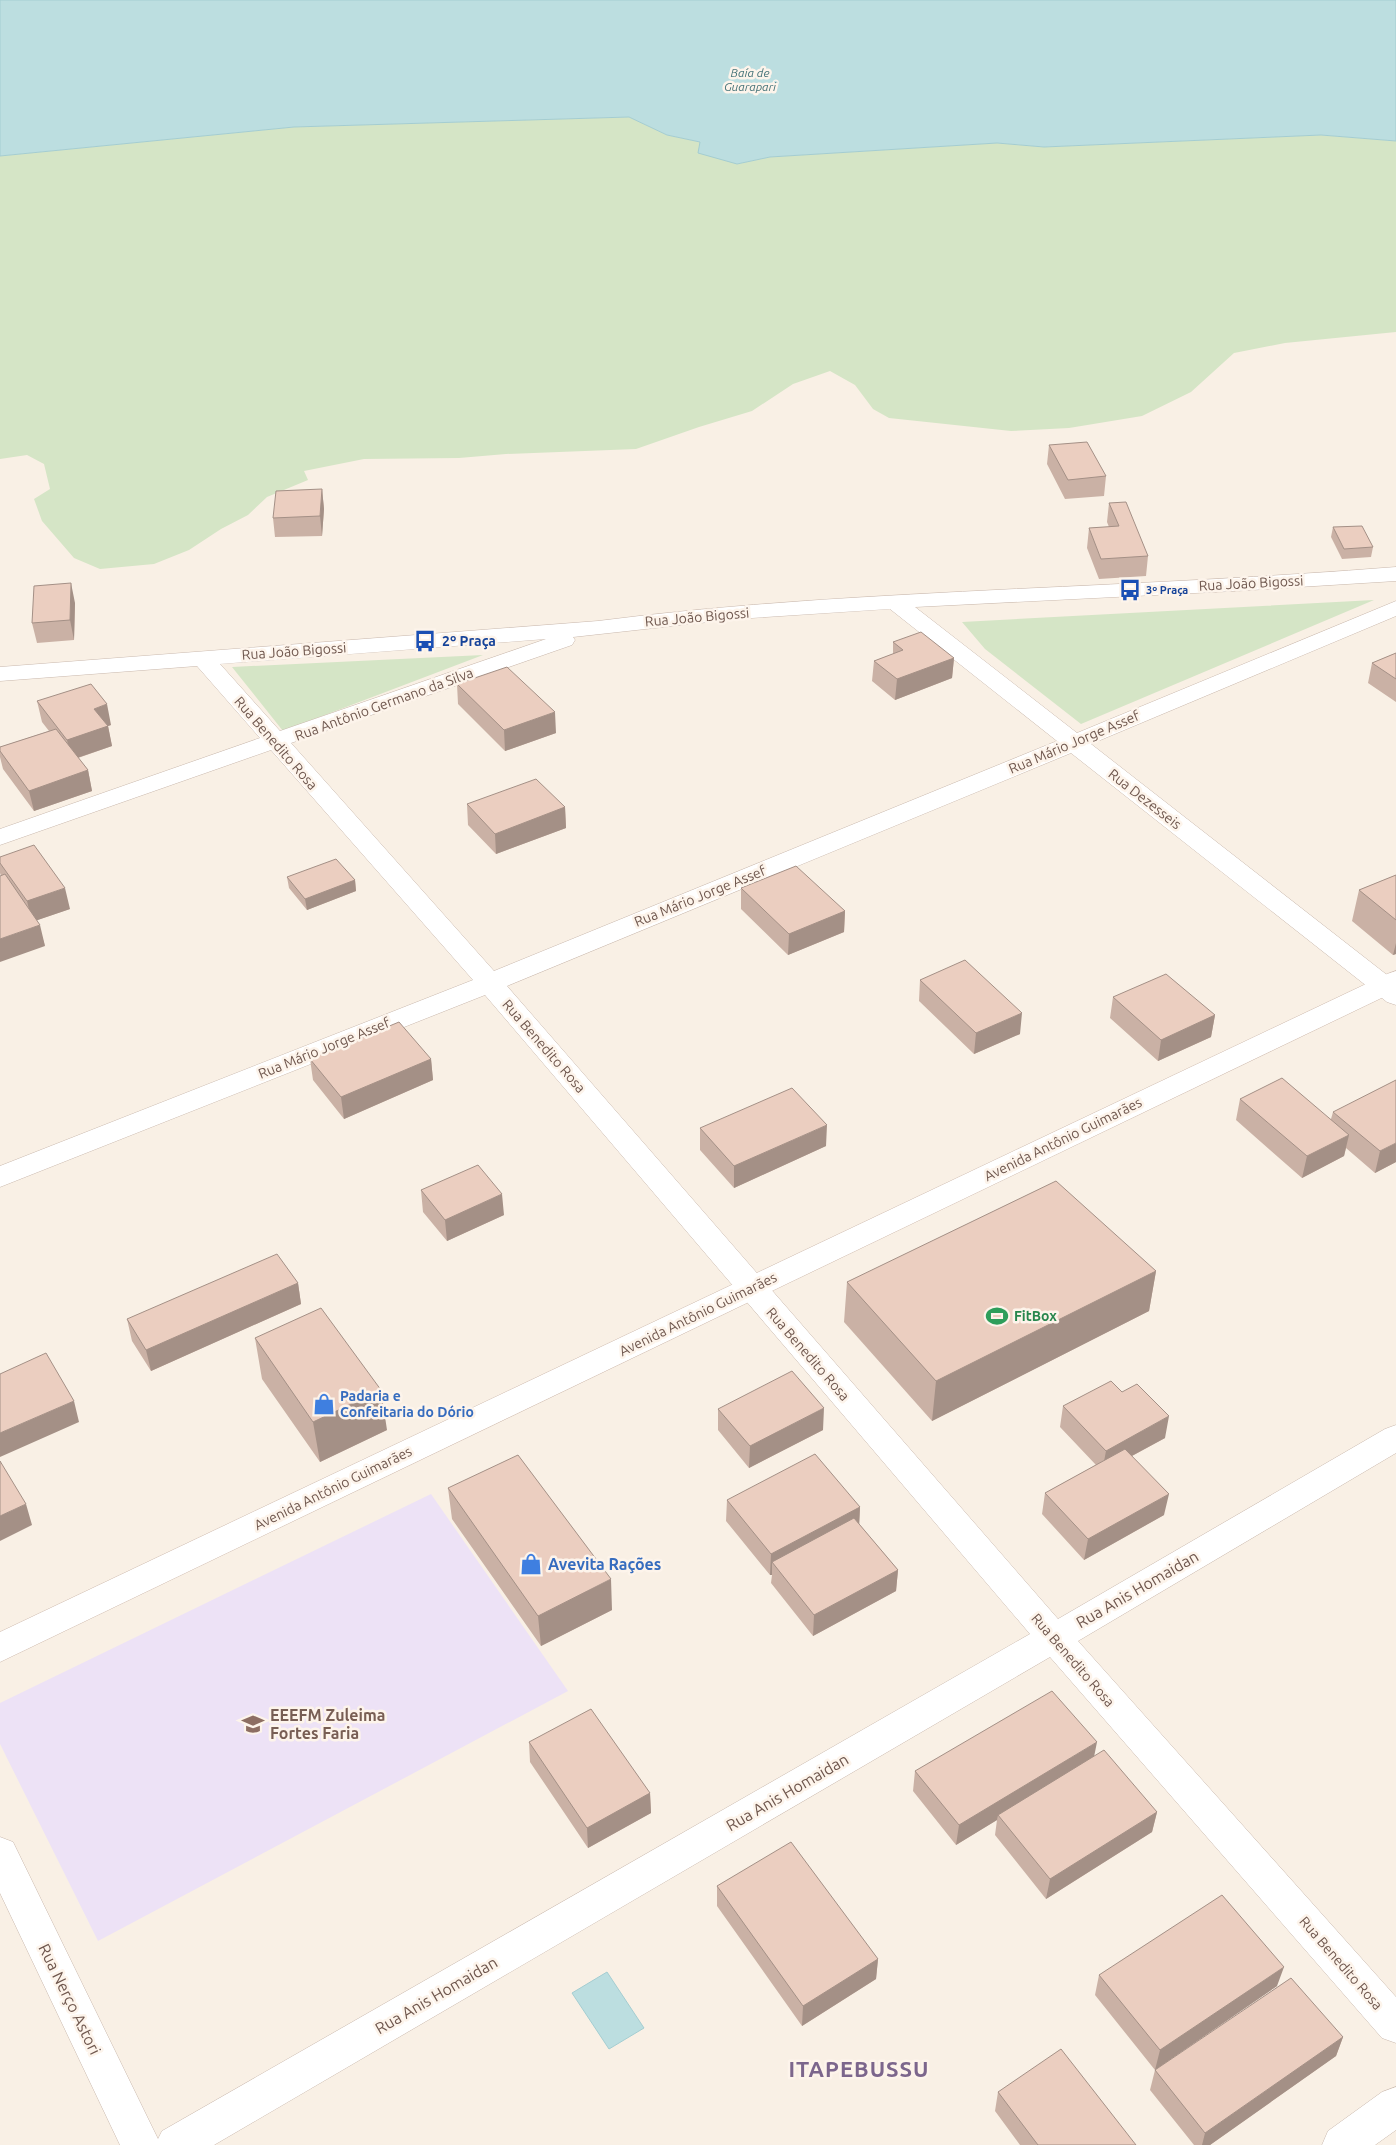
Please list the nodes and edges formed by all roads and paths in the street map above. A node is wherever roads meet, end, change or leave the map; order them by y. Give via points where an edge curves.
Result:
1 (1396, 574) edge
2 (895, 602) junction
3 (1396, 608) edge
4 (598, 628) junction
5 (202, 658) junction
6 (0, 674) edge
7 (275, 742) junction
8 (1074, 742) junction
9 (0, 837) edge
10 (490, 982) junction
11 (1392, 987) edge
12 (0, 1177) edge
13 (751, 1289) junction
14 (1396, 1438) edge
15 (1054, 1638) junction
16 (0, 1648) edge
17 (0, 1854) edge
18 (1396, 2025) edge
19 (1396, 2106) edge
20 (141, 2145) edge
21 (176, 2145) edge
22 (1342, 2145) edge

1 - 2 street, Rua João Bigossi
2 - 4 street, Rua João Bigossi via 661,619
2 - 8 street, Rua Dezesseis
3 - 8 street, Rua Mário Jorge Assef
4 - 5 street, Rua João Bigossi
4 - 7 street, Rua Antônio Germano da Silva
5 - 6 street, Rua João Bigossi
5 - 7 street, Rua Benedito Rosa
7 - 9 street, Rua Antônio Germano da Silva
7 - 10 street, Rua Benedito Rosa
8 - 10 street, Rua Mário Jorge Assef
8 - 11 street, Rua Dezesseis
10 - 12 street, Rua Mário Jorge Assef
10 - 13 street, Rua Benedito Rosa
11 - 13 street, Avenida Antônio Guimarães
13 - 15 street, Rua Benedito Rosa
13 - 16 street, Avenida Antônio Guimarães
14 - 15 street, Rua Anis Homaidan
15 - 18 street, Rua Benedito Rosa
15 - 21 street, Rua Anis Homaidan
17 - 20 street, Rua Nerço Astori
19 - 22 street

